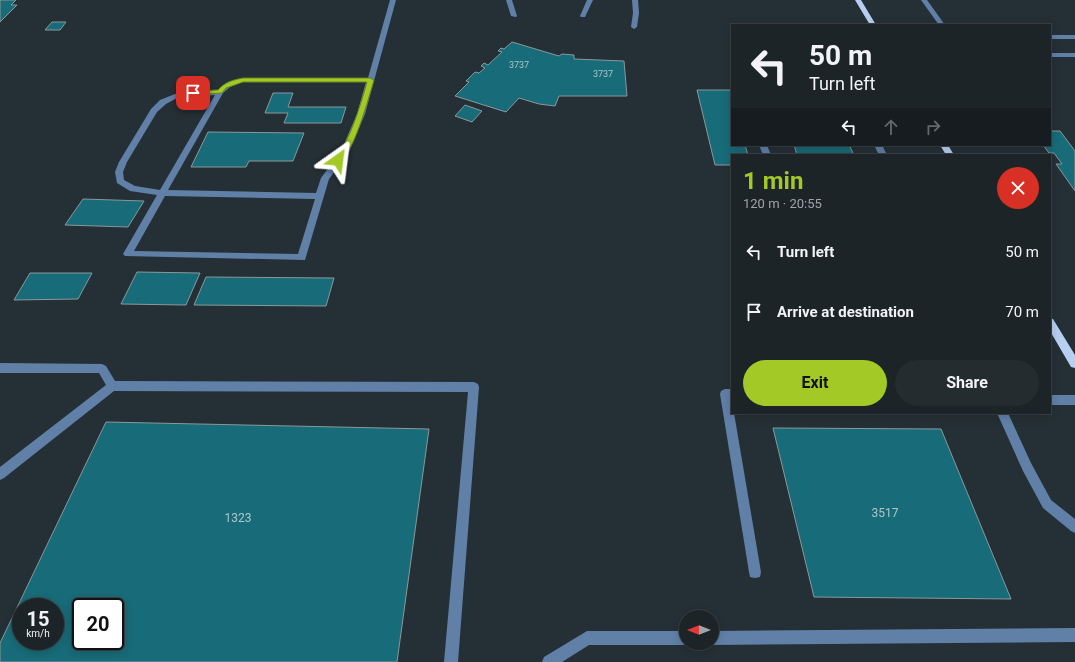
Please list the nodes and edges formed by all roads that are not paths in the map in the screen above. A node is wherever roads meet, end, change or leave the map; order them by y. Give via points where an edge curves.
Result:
1 (393, 0) edge
2 (509, 0) edge
3 (590, 0) edge
4 (635, 0) edge
5 (858, 0) edge
6 (924, 0) edge
7 (514, 16) dead end
8 (583, 16) dead end
9 (872, 24) edge
10 (941, 24) edge
11 (634, 27) dead end
12 (1051, 37) edge
13 (1075, 37) edge
14 (1051, 55) edge
15 (1075, 55) edge
16 (370, 80) junction
17 (220, 92) junction
18 (161, 193) junction
19 (320, 196) junction
20 (1051, 324) edge
21 (1075, 364) edge
22 (0, 368) edge
23 (112, 386) junction
24 (731, 394) edge
25 (1051, 400) edge
26 (1075, 400) edge
27 (1002, 414) edge
28 (0, 474) edge
29 (1075, 527) edge
30 (755, 572) dead end
31 (1075, 635) edge
32 (679, 638) edge
33 (719, 638) edge
34 (451, 662) edge
35 (549, 662) edge

1 - 16 lane
2 - 7 lane
3 - 8 lane
4 - 11 lane
5 - 9 main road
6 - 10 lane
12 - 13 lane
14 - 15 lane
16 - 17 lane via 243,80 224,87
16 - 19 lane via 361,114 345,152 325,178
17 - 18 lane
17 - 18 lane via 175,96 163,102 154,110 123,162 119,172 120,181 133,189
18 - 19 lane
18 - 19 lane via 128,254 302,258
20 - 21 main road
22 - 23 lane via 102,370
23 - 28 lane
23 - 34 lane via 474,387
24 - 30 lane via 725,394
25 - 26 lane
27 - 29 lane via 1047,504
31 - 33 lane
32 - 35 lane via 587,638

